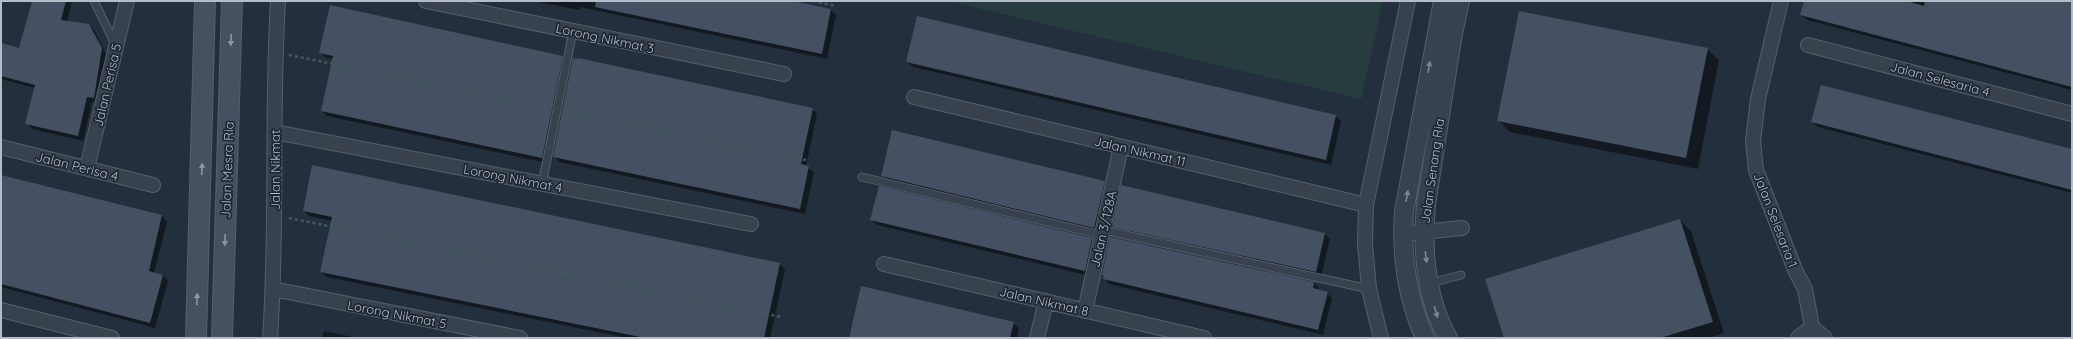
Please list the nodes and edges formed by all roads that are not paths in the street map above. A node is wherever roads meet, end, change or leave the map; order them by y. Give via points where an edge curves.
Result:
1 (94, 1) edge
2 (127, 1) edge
3 (205, 1) edge
4 (232, 1) edge
5 (278, 1) edge
6 (426, 1) edge
7 (1408, 1) edge
8 (1443, 1) edge
9 (1460, 1) edge
10 (1781, 1) edge
11 (573, 31) junction
12 (116, 45) junction
13 (1808, 45) dead end
14 (784, 74) dead end
15 (914, 97) dead end
16 (2072, 114) edge
17 (275, 132) junction
18 (1, 147) edge
19 (1121, 147) junction
20 (87, 168) junction
21 (862, 177) dead end
22 (542, 184) junction
23 (153, 185) dead end
24 (1366, 205) junction
25 (751, 224) dead end
26 (1462, 228) dead end
27 (1102, 232) junction
28 (1423, 232) junction
29 (1403, 234) junction
30 (884, 264) dead end
31 (1460, 275) dead end
32 (1430, 283) junction
33 (1369, 289) junction
34 (273, 290) junction
35 (1046, 301) junction
36 (1, 310) edge
37 (1085, 310) junction
38 (1812, 327) junction
39 (112, 338) edge
40 (196, 338) edge
41 (222, 338) edge
42 (270, 338) edge
43 (520, 338) edge
44 (1037, 338) edge
45 (1204, 338) edge
46 (1381, 338) edge
47 (1425, 338) edge
48 (1448, 338) edge
49 (1798, 338) edge
50 (1824, 338) edge

1 - 12 lane
2 - 12 street, Jalan Perisa 5
40 -> 3 main road, Jalan Mesra Ria
4 -> 41 main road, Jalan Mesra Ria
5 - 17 street, Jalan Nikmat
6 - 11 street, Lorong Nikmat 3
7 - 24 street
29 -> 8 street, Jalan Senang Ria via 1405,205
9 - 28 street, Jalan Senang Ria
10 - 38 street, Jalan Selesaria 1 via 1758,99 1753,141 1756,170 1805,289
11 - 14 street, Lorong Nikmat 3
11 - 22 lane
12 - 20 street, Jalan Perisa 5
13 - 16 street, Jalan Selesaria 4
15 - 19 street, Jalan Nikmat 11
17 - 22 street, Lorong Nikmat 4
17 - 34 street, Jalan Nikmat
18 - 20 street, Jalan Perisa 4
19 - 24 street, Jalan Nikmat 11
19 - 27 street, Jalan 3/128A
20 - 23 street, Jalan Perisa 4
21 - 27 lane
22 - 25 street, Lorong Nikmat 4
24 - 33 street via 1365,244
26 - 28 street
27 - 33 lane
27 - 37 street, Jalan 3/128A
28 - 29 street
28 -> 32 street, Jalan Senang Ria
29 - 47 street, Jalan Senang Ria via 1409,290
30 - 35 street, Jalan Nikmat 8
31 - 32 lane
32 -> 48 street, Jalan Senang Ria via 1440,323
33 - 46 street
34 - 42 street, Jalan Nikmat
34 - 43 street, Lorong Nikmat 5
35 - 37 street, Jalan Nikmat 8
35 - 44 street
36 - 39 street
37 - 45 street, Jalan Nikmat 8
38 - 49 street
38 - 50 street

